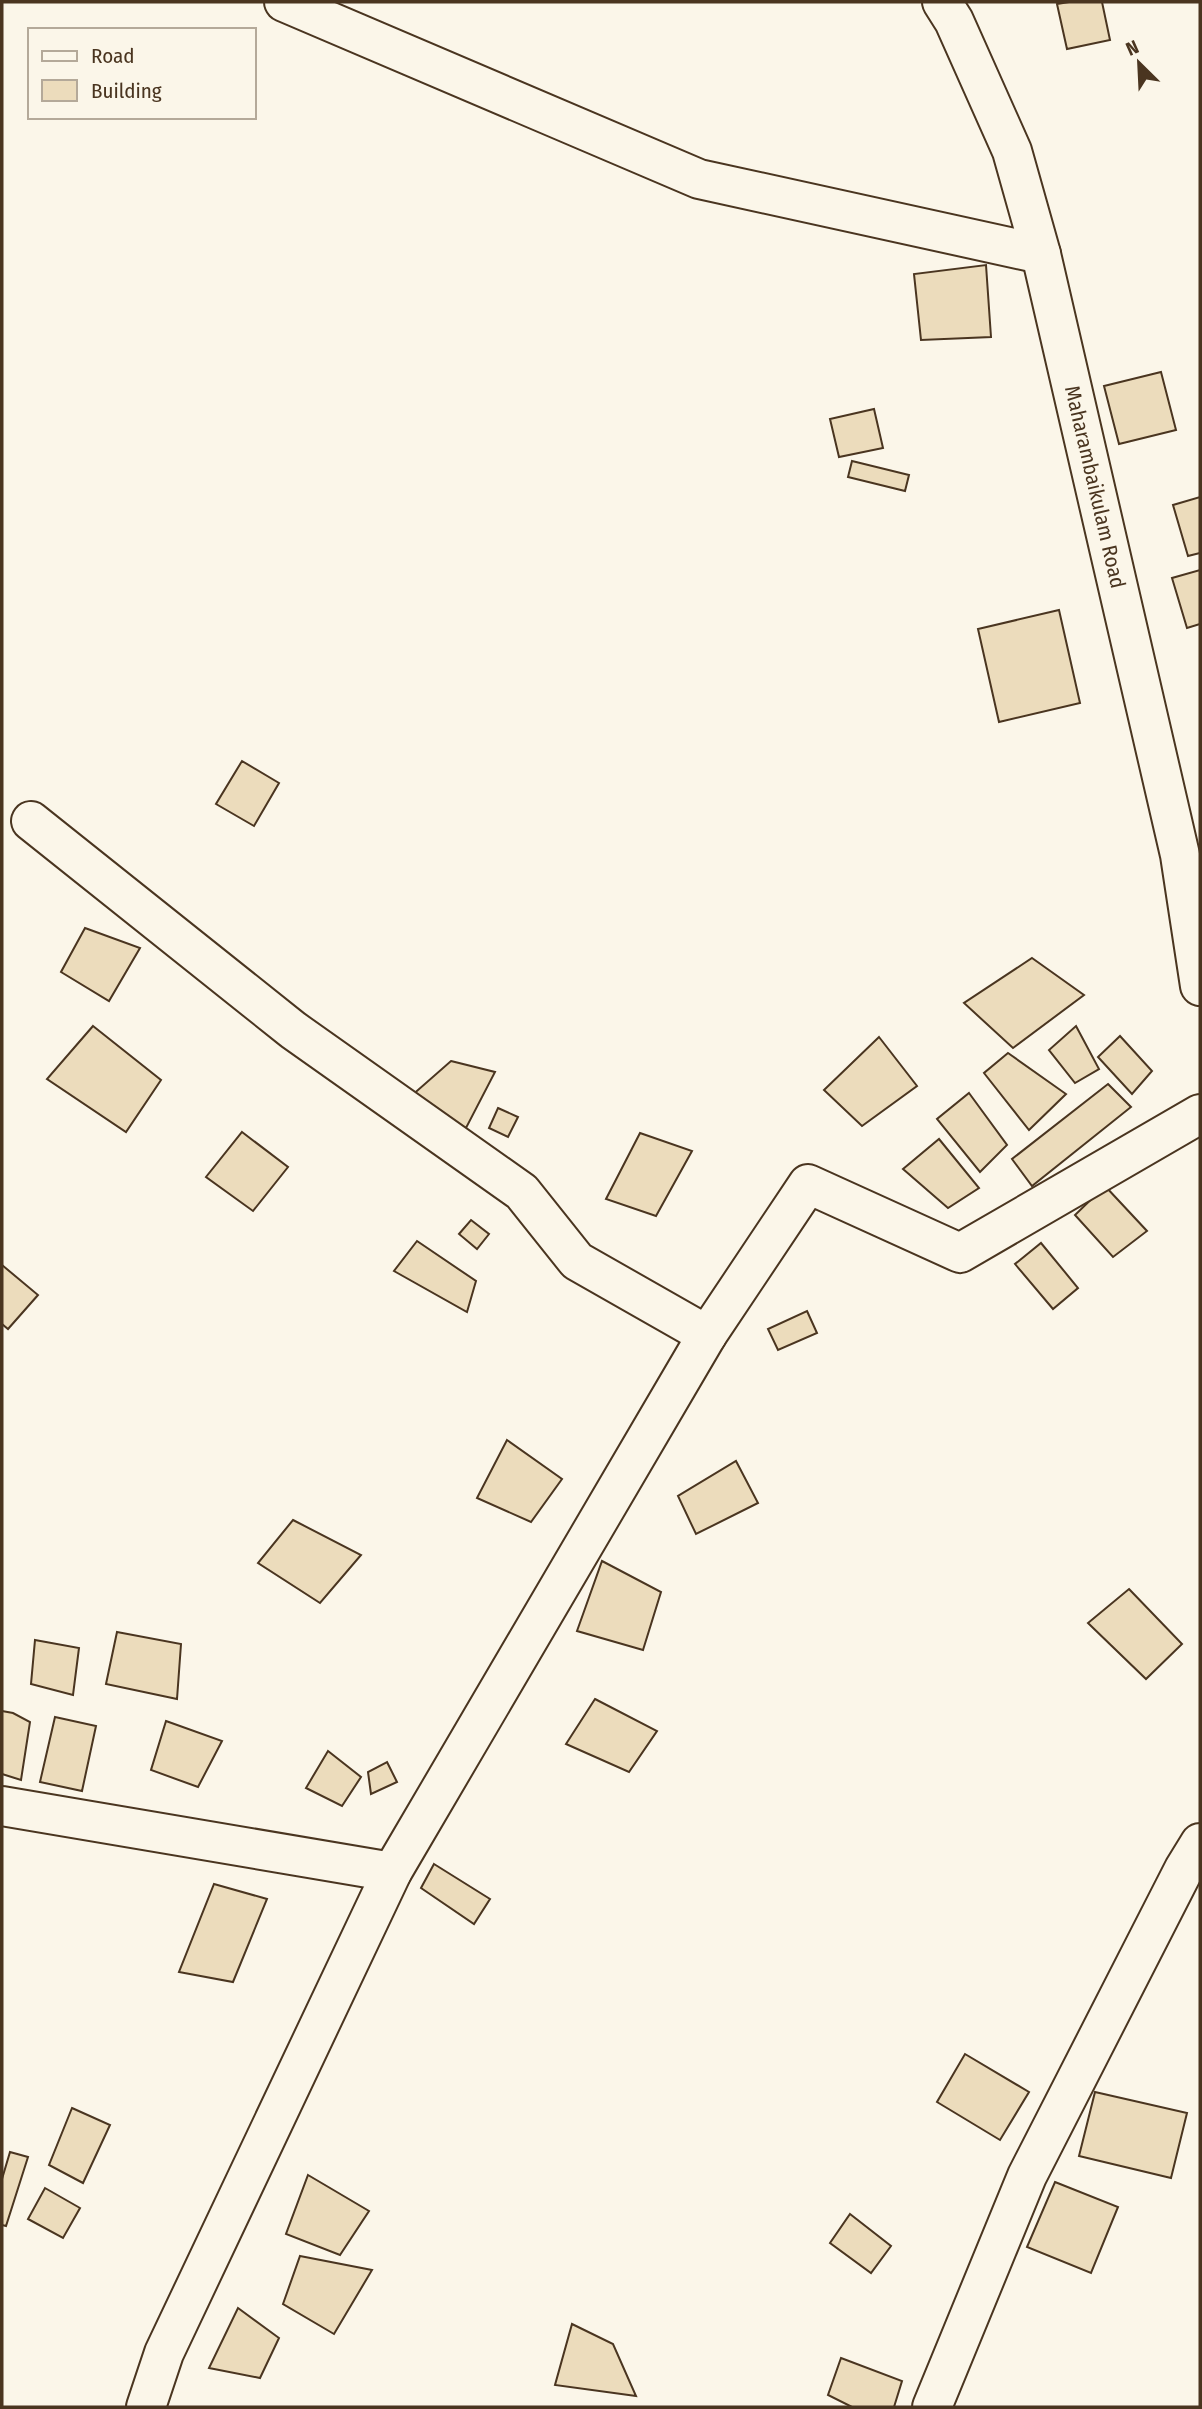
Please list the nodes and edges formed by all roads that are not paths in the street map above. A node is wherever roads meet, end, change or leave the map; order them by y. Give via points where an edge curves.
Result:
1 (284, 2) edge
2 (942, 2) edge
3 (1041, 254) junction
4 (31, 821) dead end
5 (1200, 986) edge
6 (1200, 1114) edge
7 (707, 1335) junction
8 (2, 1807) edge
9 (1200, 1843) edge
10 (392, 1872) junction
11 (146, 2407) edge
12 (932, 2407) edge

1 - 3 street via 699,179
2 - 3 street, Maharambaikulam Road via 1012,151
3 - 5 street, Maharambaikulam Road via 1180,855
4 - 7 street via 293,1030 522,1192 577,1261
6 - 7 street via 960,1253 808,1184
7 - 10 street
8 - 10 street
9 - 12 street via 1027,2176
10 - 11 street via 164,2353

